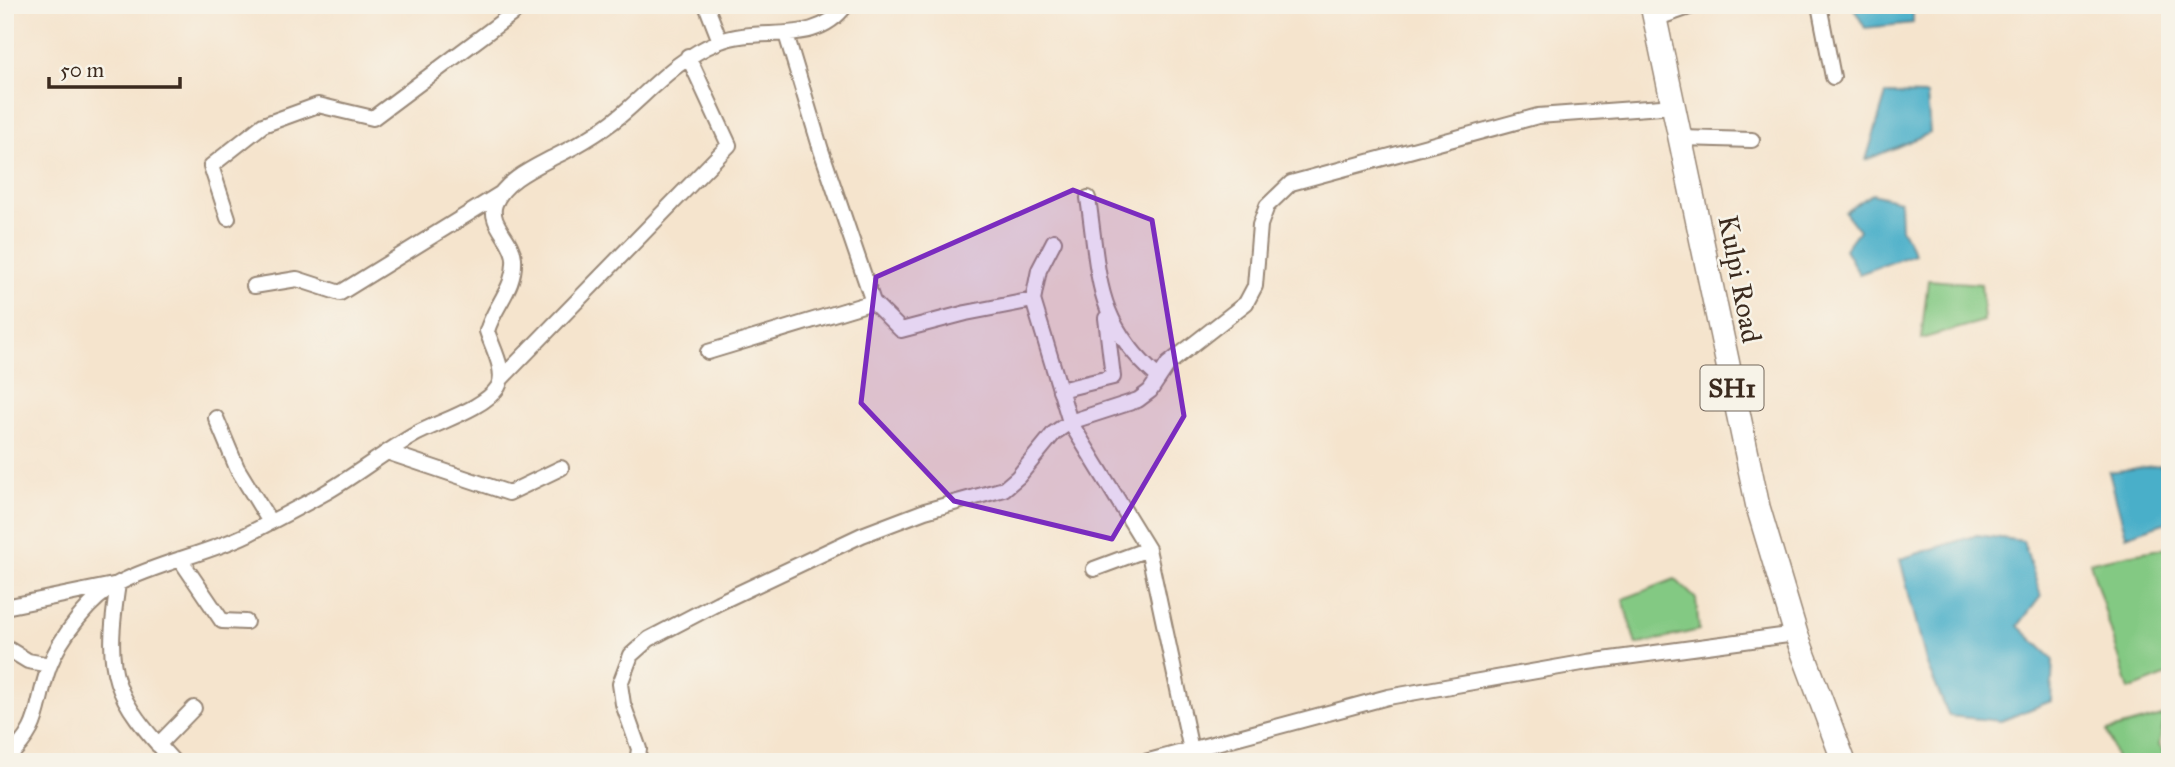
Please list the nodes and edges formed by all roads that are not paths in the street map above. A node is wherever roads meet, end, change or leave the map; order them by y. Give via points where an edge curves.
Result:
1 (524, 5) edge
2 (706, 5) edge
3 (846, 5) edge
4 (1695, 5) edge
5 (1819, 5) edge
6 (1654, 12) edge
7 (786, 34) junction
8 (720, 41) junction
9 (688, 56) junction
10 (1833, 77) dead end
11 (1675, 106) junction
12 (1681, 138) junction
13 (1752, 140) dead end
14 (501, 193) junction
15 (1088, 198) dead end
16 (228, 218) dead end
17 (1054, 241) dead end
18 (254, 286) dead end
19 (1033, 300) junction
20 (873, 302) junction
21 (1104, 303) junction
22 (708, 352) dead end
23 (1159, 378) junction
24 (501, 379) junction
25 (1060, 390) junction
26 (216, 418) dead end
27 (1070, 422) junction
28 (387, 452) junction
29 (562, 468) dead end
30 (270, 522) junction
31 (1149, 549) junction
32 (180, 559) junction
33 (1094, 569) dead end
34 (118, 584) junction
35 (5, 607) edge
36 (246, 621) dead end
37 (1796, 634) junction
38 (5, 647) edge
39 (50, 665) junction
40 (194, 708) dead end
41 (158, 745) junction
42 (1191, 750) junction
43 (5, 760) edge
44 (174, 762) edge
45 (637, 762) edge
46 (1145, 762) edge
47 (1844, 762) edge

1 - 16 street via 373,118 318,105 264,125 211,166
2 - 8 street
3 - 7 street via 825,26
4 - 6 street
5 - 10 street
6 - 11 main road, Kulpi Road / SH1
7 - 8 street
7 - 20 street
8 - 9 street
9 - 14 street via 595,134 537,166
9 - 24 street via 729,145
11 - 12 main road, Kulpi Road / SH1
11 - 23 street via 1538,116 1291,183 1267,206 1259,225 1255,286 1246,303 1181,352
12 - 13 street
12 - 37 main road, Kulpi Road / SH1 via 1758,507
14 - 18 street via 340,293 297,279
14 - 24 street via 494,218 514,257 511,286 487,331
15 - 21 street
17 - 19 street
19 - 20 street via 901,330
19 - 25 street
20 - 22 street
21 - 23 street via 1123,341
21 - 25 street via 1113,377
23 - 27 street via 1138,400
24 - 28 street via 498,388 478,404
25 - 27 street
26 - 30 street via 237,468
27 - 31 street
27 - 45 street via 1054,433 1004,489 862,535 649,639 631,655 620,684 639,749
28 - 29 street via 509,492
28 - 30 street
30 - 32 street
31 - 33 street
31 - 42 street
32 - 34 street
32 - 36 street via 222,621
34 - 35 street
34 - 39 street via 99,596 64,639
34 - 41 street via 111,662 130,712
37 - 42 street via 1588,662 1388,697
37 - 47 main road, Kulpi Road / SH1
38 - 39 street via 28,661
39 - 43 street via 31,733
40 - 41 street
41 - 44 street
42 - 46 street

